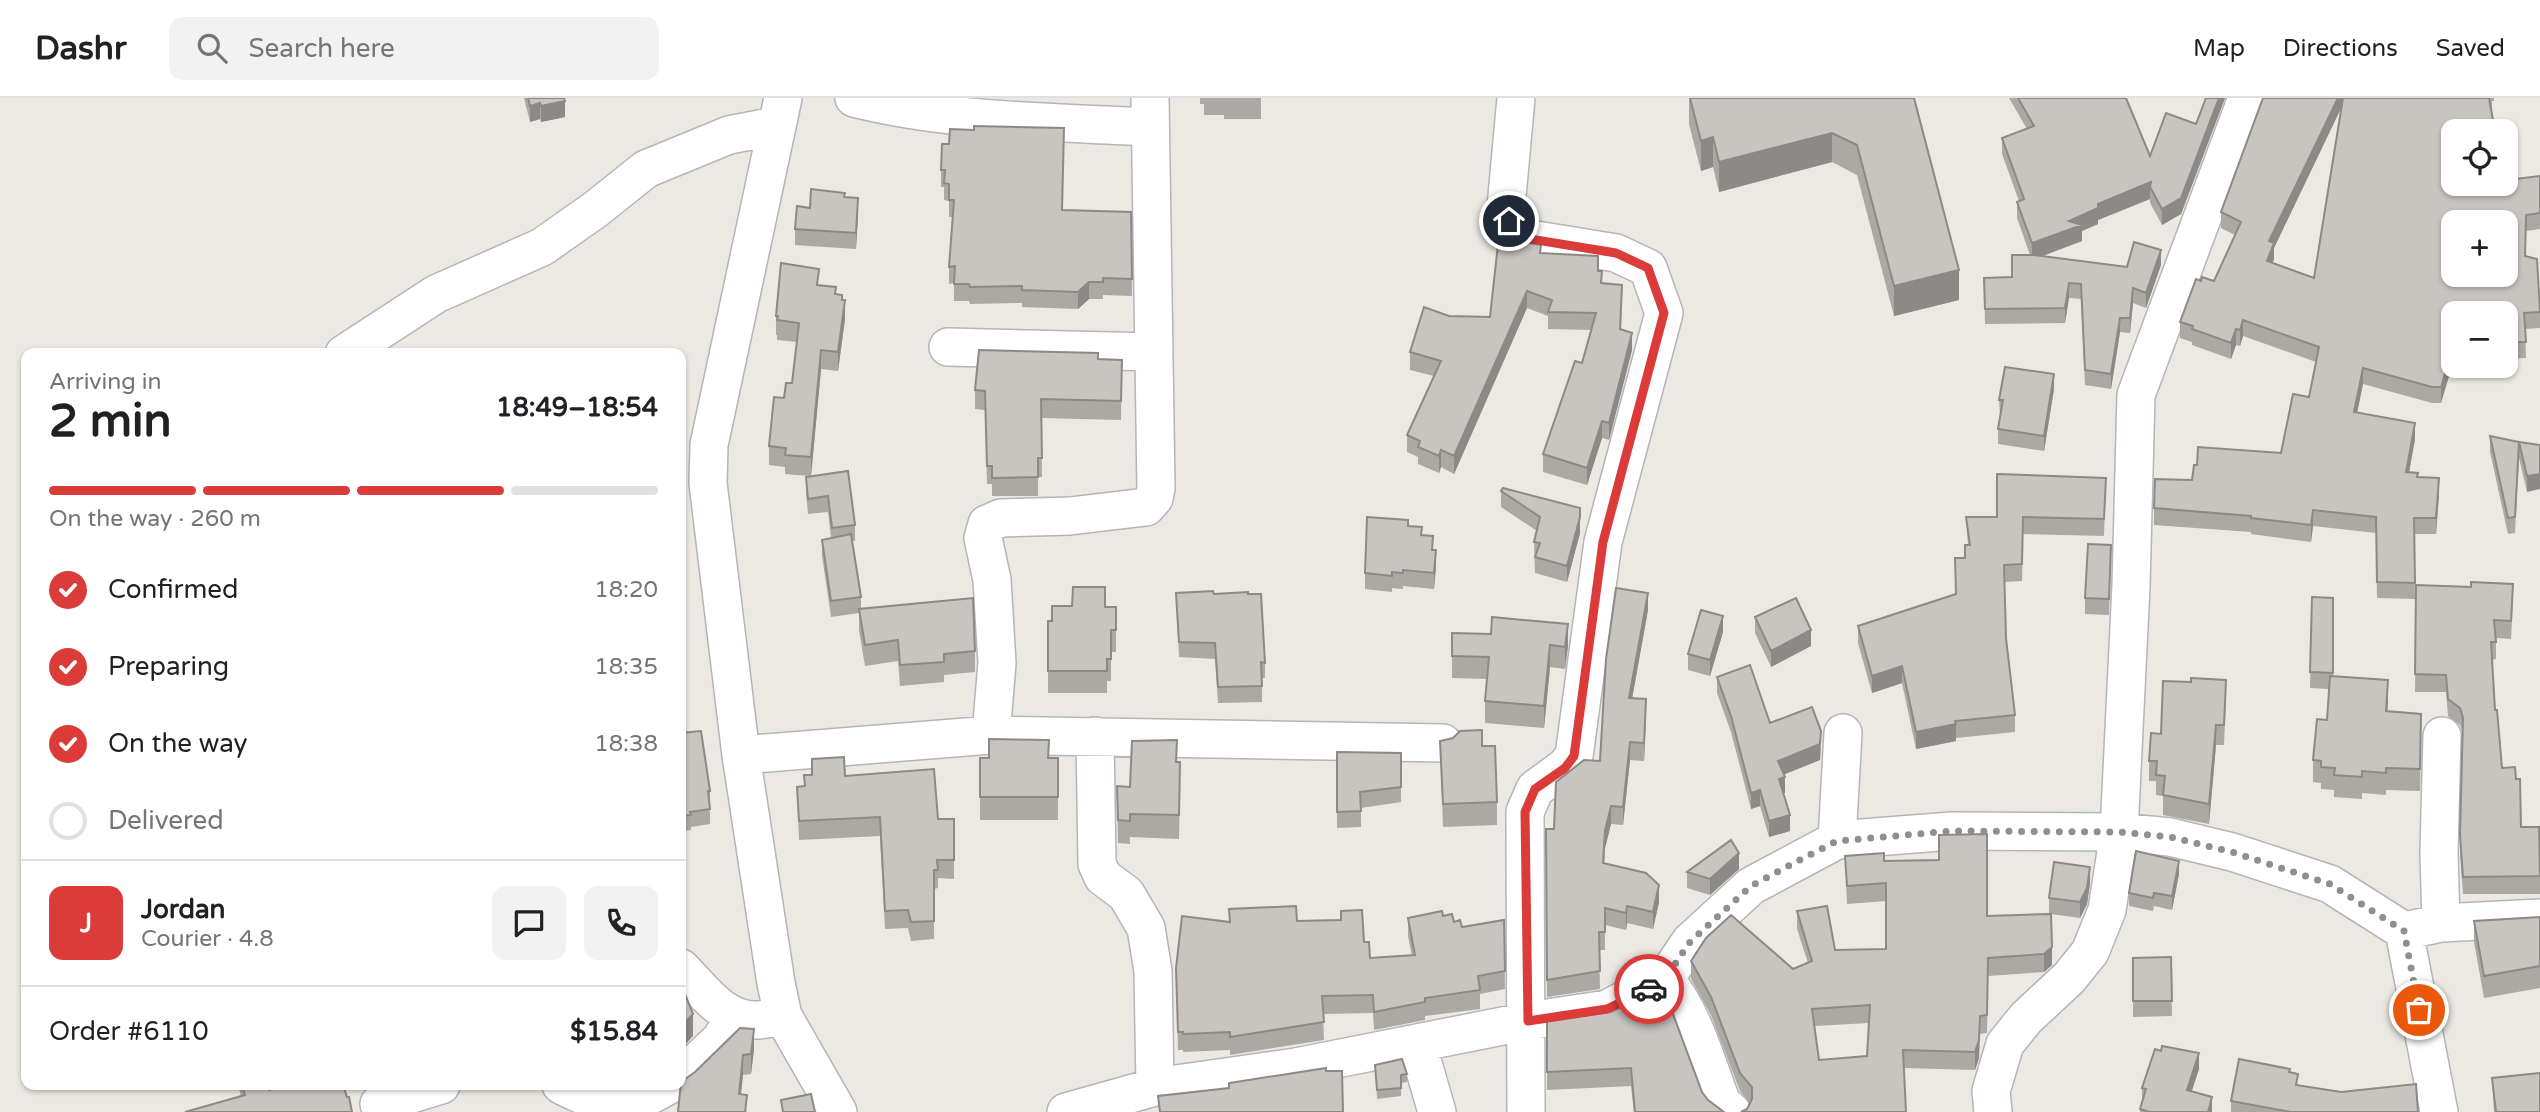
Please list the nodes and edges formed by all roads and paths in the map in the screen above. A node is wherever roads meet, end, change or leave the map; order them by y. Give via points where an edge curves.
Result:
1 (854, 98) edge
2 (1516, 98) edge
3 (2247, 98) edge
4 (779, 112) edge
5 (1150, 113) edge
6 (948, 347) dead end
7 (353, 348) edge
8 (1154, 352) junction
9 (695, 488) edge
10 (1843, 733) dead end
11 (990, 735) junction
12 (1095, 736) junction
13 (2442, 736) dead end
14 (1443, 743) edge
15 (741, 755) junction
16 (2119, 832) junction
17 (1837, 841) junction
18 (2540, 918) edge
19 (2441, 923) junction
20 (2404, 931) junction
21 (686, 973) edge
22 (1665, 979) junction
23 (783, 1016) junction
24 (734, 1017) junction
25 (1528, 1021) junction
26 (1417, 1043) junction
27 (686, 1072) edge
28 (1155, 1087) junction
29 (425, 1090) edge
30 (570, 1090) edge
31 (660, 1090) edge
32 (379, 1104) dead end
33 (838, 1112) edge
34 (1066, 1112) edge
35 (1437, 1112) edge
36 (1527, 1112) edge
37 (1732, 1112) edge
38 (1993, 1112) edge
39 (2439, 1112) edge

1 - 5 street via 897,109 995,120
2 - 25 street via 1506,206 1512,236 1616,253 1648,268 1664,313 1603,542 1574,756 1535,789 1525,812
3 - 16 street via 2136,395
4 - 7 street via 646,169 542,247 436,293
4 - 9 street via 709,445
5 - 8 street
6 - 8 street
8 - 11 street via 1154,498 1146,506 1070,516 1001,518 987,524 983,538 992,580 997,663
9 - 15 street
10 - 17 street
11 - 12 street
11 - 15 street
12 - 14 street
12 - 28 street via 1097,864 1103,877 1126,894 1146,928 1153,971
13 - 19 street
15 - 23 street
16 - 17 street via 1952,831
16 - 20 street via 2170,837 2232,852 2330,884
16 - 38 street via 2107,910 2090,952 2005,1044 1991,1091
17 - 22 street via 1751,886 1690,942
18 - 19 street
19 - 20 street
20 - 39 street
21 - 24 street
22 - 25 street via 1607,1009
22 - 37 street via 1693,1022 1722,1103
23 - 24 street
23 - 33 street
24 - 27 street via 720,1040
25 - 26 street
25 - 36 street
26 - 28 street via 1296,1067
26 - 35 street
28 - 34 street
29 - 32 street
30 - 31 street via 612,1107 630,1106

